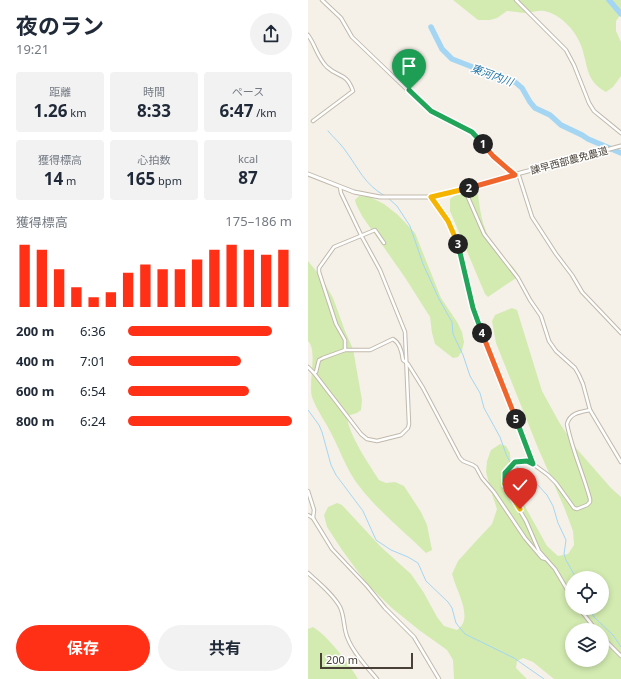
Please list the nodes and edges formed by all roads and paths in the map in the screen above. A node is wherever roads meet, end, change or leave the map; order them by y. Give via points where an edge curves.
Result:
1 (322, 0) edge
2 (516, 0) edge
3 (308, 35) edge
4 (313, 122) dead end
5 (621, 133) edge
6 (621, 146) edge
7 (308, 174) edge
8 (515, 175) junction
9 (340, 187) junction
10 (463, 190) junction
11 (431, 197) junction
12 (361, 235) junction
13 (384, 243) dead end
14 (621, 333) edge
15 (345, 350) junction
16 (406, 363) junction
17 (308, 367) edge
18 (314, 373) junction
19 (590, 410) junction
20 (621, 462) edge
21 (533, 464) junction
22 (308, 491) edge
23 (308, 515) edge
24 (313, 518) junction
25 (546, 559) junction
26 (308, 573) edge
27 (565, 586) edge
28 (584, 615) edge
29 (591, 623) edge
30 (609, 645) edge
31 (621, 656) edge
32 (376, 679) edge
33 (439, 679) edge

1 - 8 street via 341,18 352,37 424,106 472,132 493,156
2 - 5 street via 566,50 594,111
3 - 4 street via 319,59 328,68 344,76 353,91
6 - 8 street, 諫早西部農免農道
7 - 9 street, 諫早西部農免農道
8 - 10 street, 諫早西部農免農道
8 - 14 street via 519,176 532,217 556,254 582,292
9 - 11 street, 諫早西部農免農道 via 380,197
9 - 12 street
10 - 11 street, 諫早西部農免農道
10 - 19 street via 484,234 518,278 541,316 549,340 556,351 575,368 583,384
11 - 21 street via 455,235 477,322
12 - 13 street via 375,230
12 - 15 street via 334,247 319,268 336,324 345,340
12 - 16 street via 380,270 405,332
15 - 16 street via 370,350 393,339 398,344
15 - 18 street via 319,360
16 - 18 street via 408,428 402,435 377,441 361,434
16 - 25 street via 423,388 462,461 476,467 525,538 542,558
17 - 18 street
19 - 20 street
19 - 21 street via 571,416 567,424 590,499 587,505 574,508 556,483
21 - 25 street via 527,461 515,462 505,473 505,483 539,551
22 - 24 street via 314,510
23 - 24 street
24 - 33 street via 332,549 414,637
25 - 27 street
26 - 32 street via 339,605 348,640
28 - 29 street
30 - 31 street

